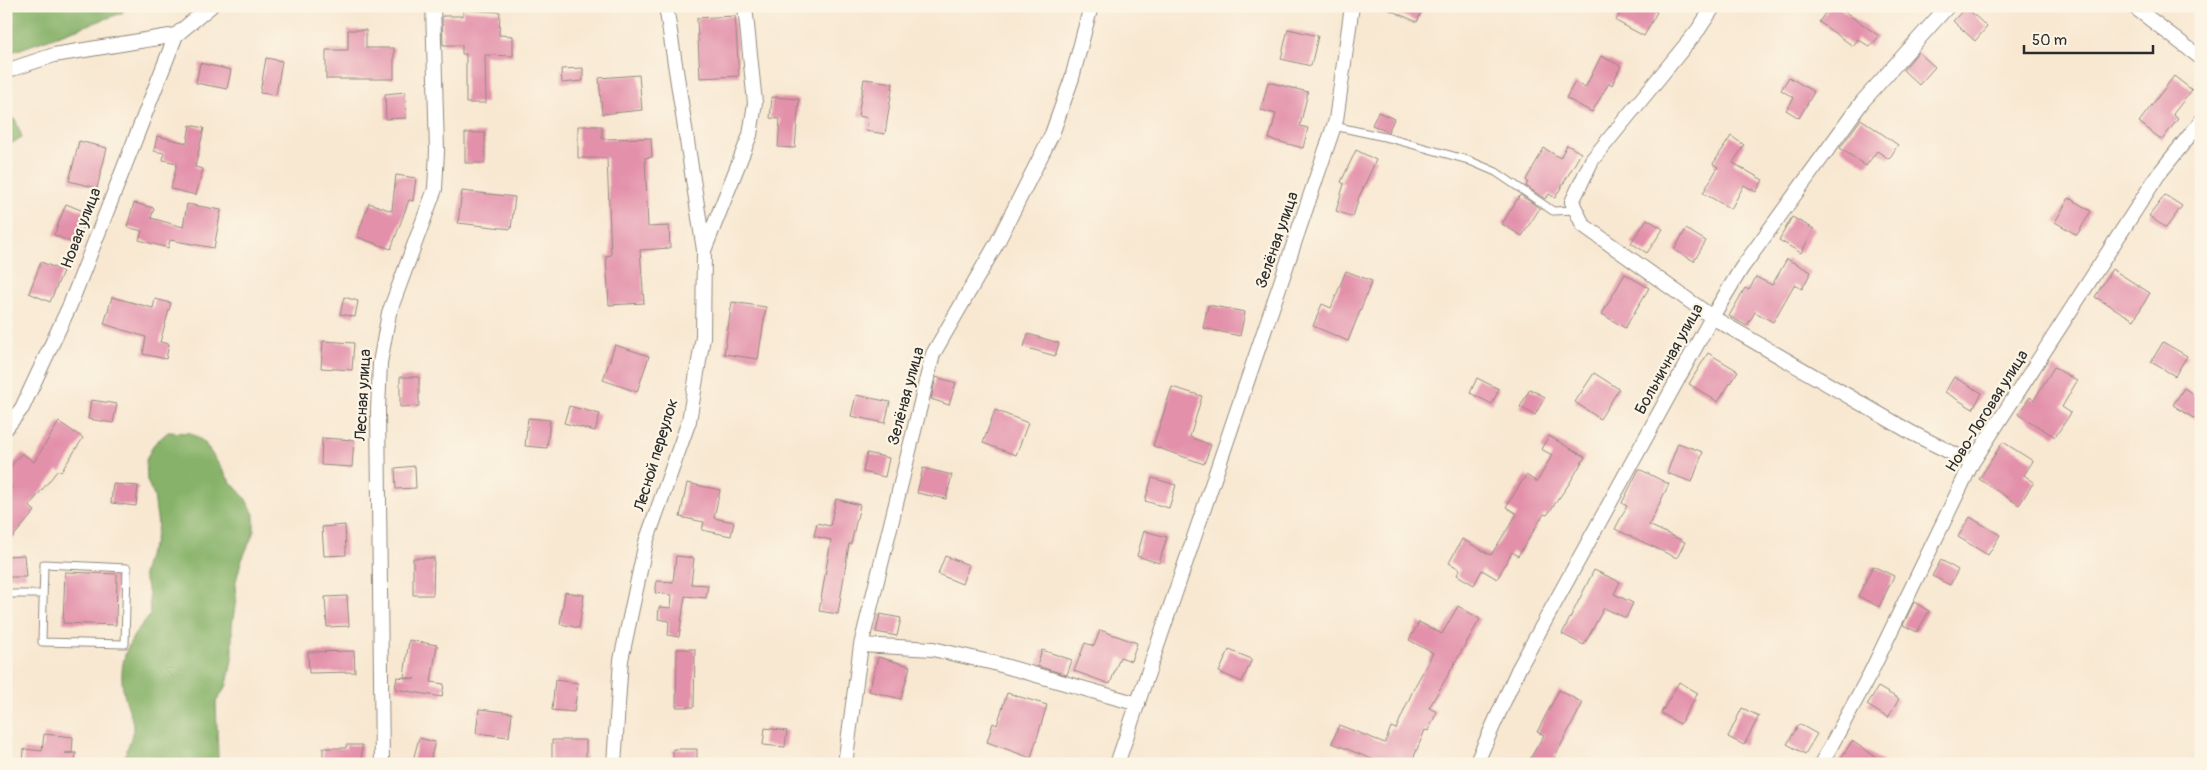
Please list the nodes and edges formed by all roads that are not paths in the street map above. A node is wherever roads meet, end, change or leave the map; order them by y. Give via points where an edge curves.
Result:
1 (212, 6) edge
2 (433, 6) edge
3 (666, 6) edge
4 (745, 6) edge
5 (1091, 6) edge
6 (1352, 6) edge
7 (1714, 6) edge
8 (1948, 6) edge
9 (2133, 6) edge
10 (176, 35) junction
11 (2201, 58) edge
12 (6, 71) edge
13 (2201, 121) edge
14 (1334, 126) junction
15 (1575, 210) junction
16 (704, 250) junction
17 (1712, 316) junction
18 (6, 428) edge
19 (1972, 464) junction
20 (6, 594) edge
21 (43, 594) junction
22 (861, 645) junction
23 (1138, 704) junction
24 (382, 764) edge
25 (614, 764) edge
26 (845, 764) edge
27 (1117, 764) edge
28 (1476, 764) edge
29 (1821, 764) edge

1 - 10 street
2 - 24 street, Лесная улица via 435,189 389,313 380,363
3 - 16 street, Лесной переулок
4 - 16 street via 755,103 750,135
5 - 22 street, Зелёная улица via 1072,78 1052,134 997,243 933,354
6 - 14 street, Зелёная улица
7 - 15 street via 1592,160 1572,202
8 - 17 street, Больничная улица via 1862,102 1741,269
9 - 11 street
10 - 12 street via 54,55
10 - 18 street, Новая улица via 70,305 22,408
13 - 19 street, Ново-Логовая улица via 2158,175
14 - 15 lane via 1468,160 1496,172 1553,210
14 - 23 street, Зелёная улица
15 - 17 street via 1583,225
16 - 25 street, Лесной переулок via 703,337 689,421 644,551 621,660
17 - 19 street via 1912,433
17 - 28 street, Больничная улица via 1518,670
19 - 29 street, Ново-Логовая улица via 1870,674
20 - 21 lane
21 - 21 lane via 42,642 124,644 127,568 44,564
22 - 23 street via 933,649
22 - 26 street, Зелёная улица
23 - 27 street, Зелёная улица

